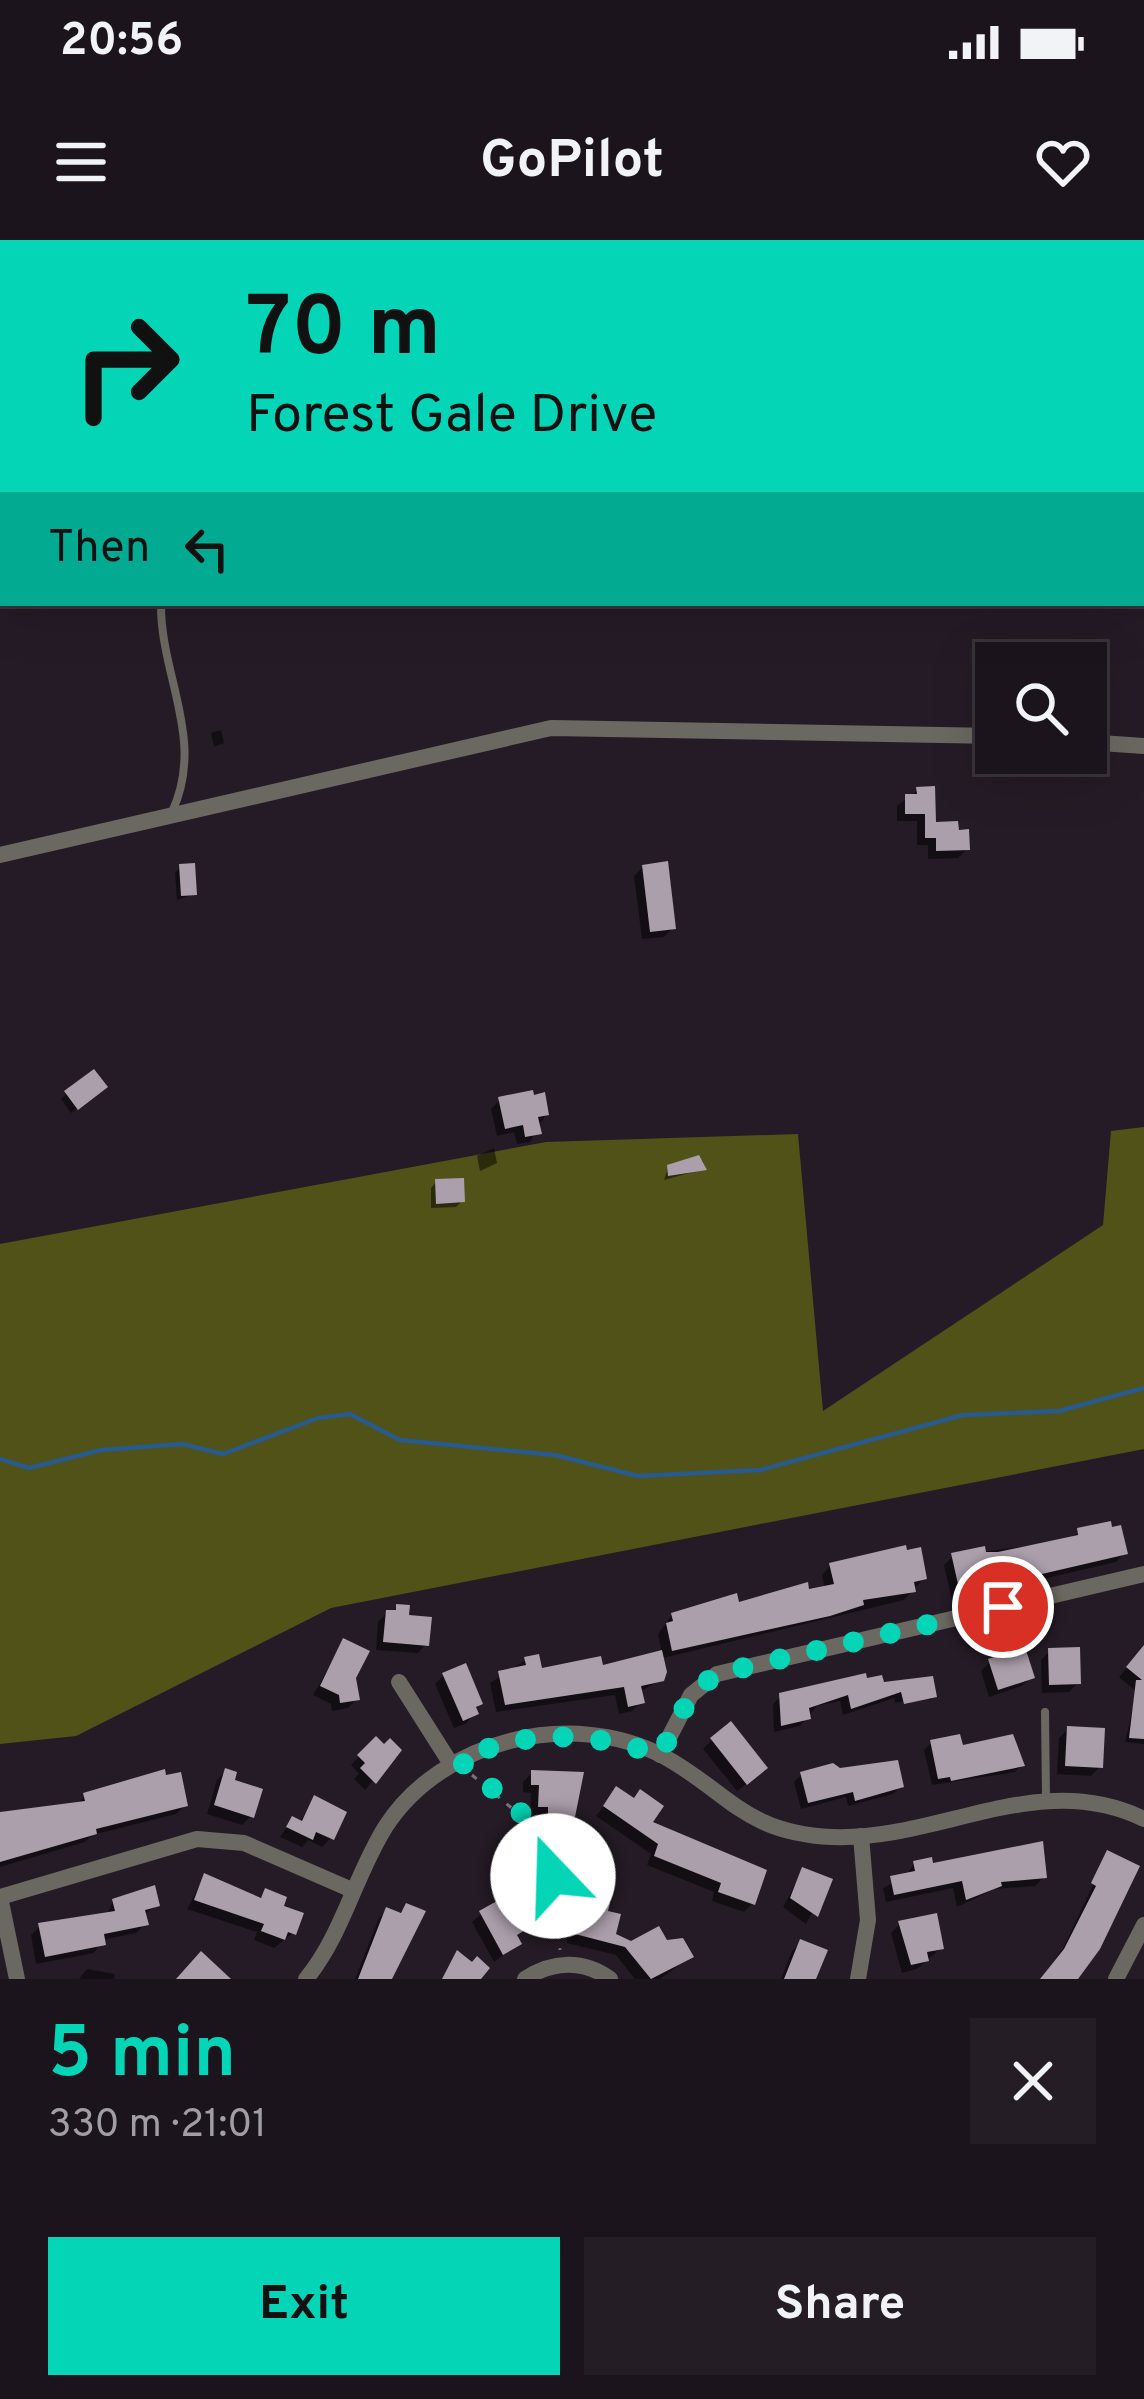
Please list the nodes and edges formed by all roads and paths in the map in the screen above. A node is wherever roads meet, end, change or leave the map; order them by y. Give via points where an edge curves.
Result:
1 (162, 606) edge
2 (975, 736) edge
3 (1107, 743) edge
4 (1144, 746) edge
5 (172, 812) junction
6 (0, 855) edge
7 (1144, 1574) edge
8 (399, 1682) dead end
9 (1045, 1712) dead end
10 (660, 1755) junction
11 (455, 1762) junction
12 (1046, 1798) junction
13 (1144, 1819) edge
14 (861, 1836) junction
15 (352, 1890) junction
16 (0, 1897) edge
17 (1144, 1925) edge
18 (561, 1964) junction
19 (17, 1979) edge
20 (307, 1979) edge
21 (525, 1979) edge
22 (610, 1979) edge
23 (858, 1979) edge
24 (1116, 1979) edge

1 - 5 lane via 188,765
2 - 5 street via 550,728
3 - 4 street
5 - 6 street
7 - 10 street via 716,1674 691,1695
8 - 11 street
9 - 12 lane
10 - 11 street via 562,1735 515,1739
10 - 14 street via 755,1820 803,1834
11 - 15 street via 402,1804
11 - 18 path via 550,1840
12 - 13 street via 1116,1806
12 - 14 street
14 - 23 street via 868,1920
15 - 16 street via 244,1843 197,1839
15 - 20 street
16 - 19 street
17 - 24 street
18 - 21 street
18 - 22 street

